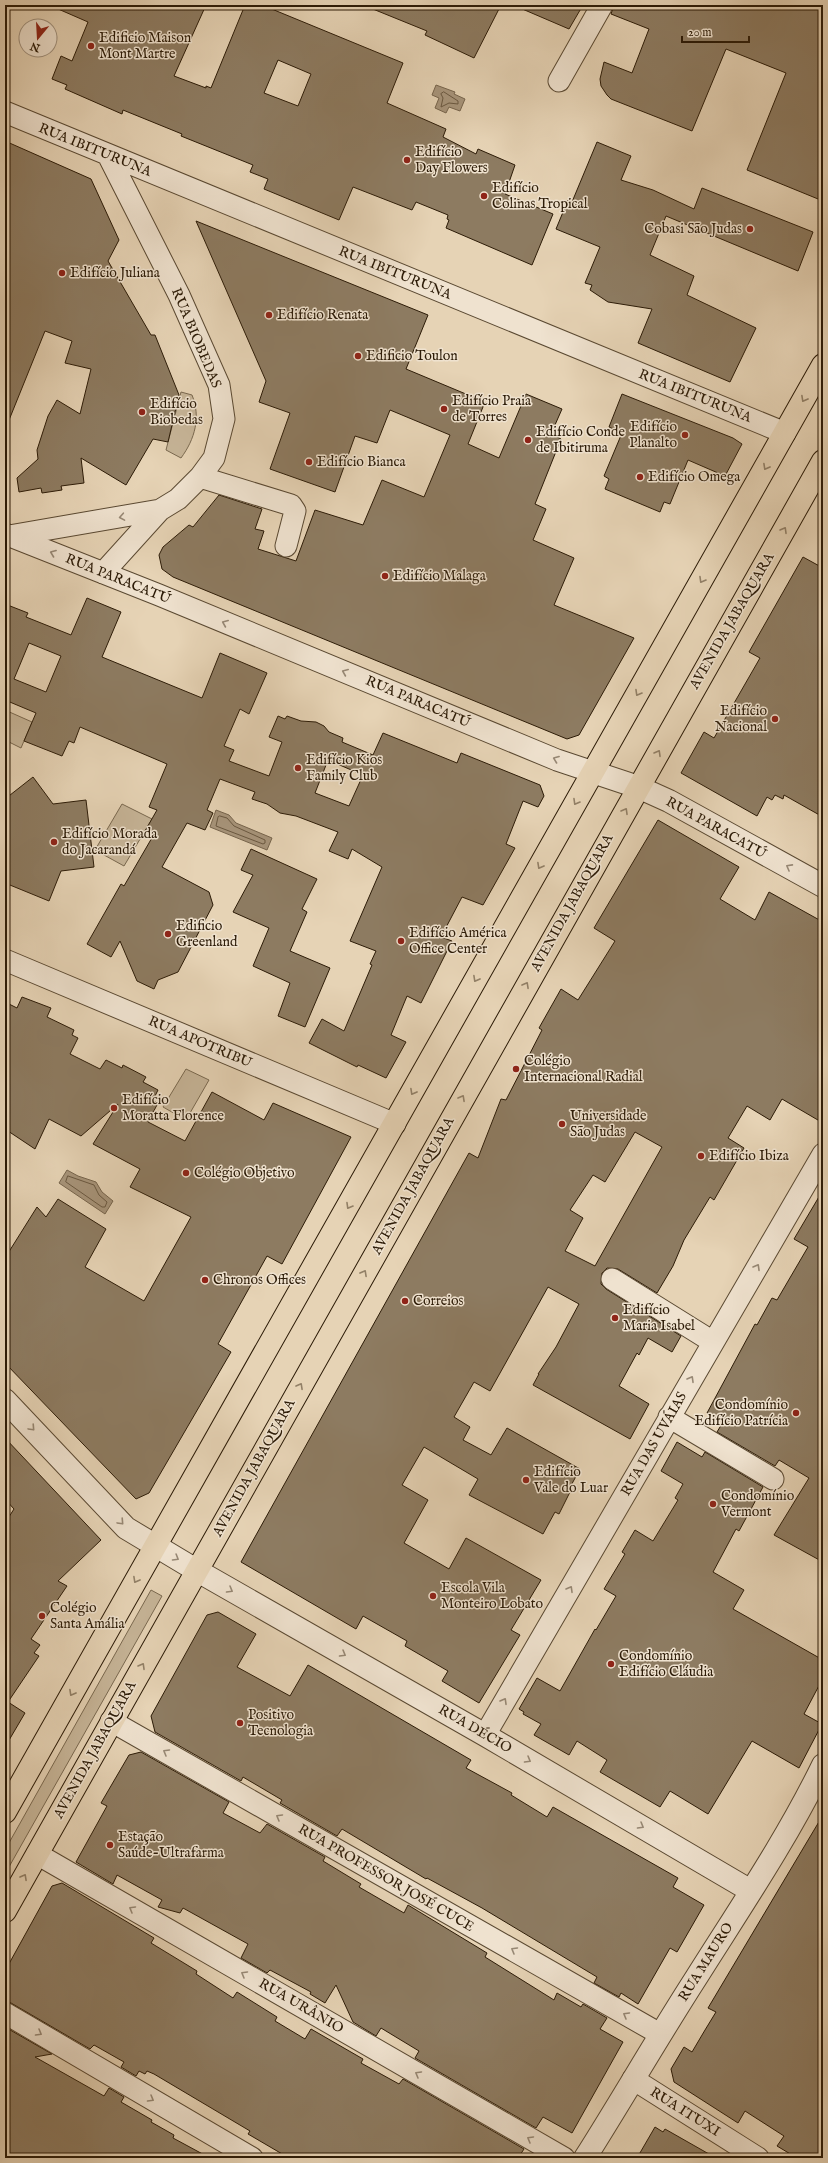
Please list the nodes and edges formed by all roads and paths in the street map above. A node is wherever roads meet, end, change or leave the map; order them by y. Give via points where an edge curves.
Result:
1 (602, 5) edge
2 (559, 81) dead end
3 (5, 112) edge
4 (108, 155) junction
5 (823, 365) edge
6 (785, 433) junction
7 (823, 461) edge
8 (200, 477) junction
9 (160, 510) junction
10 (6, 536) edge
11 (286, 546) dead end
12 (103, 573) junction
13 (593, 772) junction
14 (638, 787) junction
15 (822, 884) edge
16 (5, 960) edge
17 (395, 1124) junction
18 (820, 1164) edge
19 (612, 1279) dead end
20 (713, 1342) junction
21 (5, 1400) edge
22 (669, 1417) junction
23 (773, 1479) dead end
24 (156, 1546) junction
25 (196, 1570) junction
26 (111, 1721) junction
27 (485, 1735) junction
28 (823, 1765) edge
29 (5, 1812) edge
30 (37, 1854) junction
31 (751, 1891) junction
32 (5, 1911) edge
33 (5, 2013) edge
34 (660, 2034) junction
35 (633, 2079) junction
36 (252, 2158) edge
37 (564, 2158) edge
38 (586, 2158) edge
39 (758, 2158) edge

1 - 2 street
3 - 4 street, RUA IBITURUNA
4 - 6 street, RUA IBITURUNA
4 - 8 street, RUA BIOBEDAS via 179,295 219,385 224,419 221,438 214,458
5 -> 6 main road
6 -> 13 main road
14 -> 7 main road, AVENIDA JABAQUARA
8 - 9 street, RUA BIOBEDAS via 178,499
8 - 11 street via 292,505 295,511
9 -> 10 street, RUA BIOBEDAS
9 - 12 street, RUA BIOBEDAS
12 -> 10 street, RUA PARACATÚ
13 -> 12 street, RUA PARACATÚ via 550,757
13 - 14 street, RUA PARACATÚ
13 -> 17 main road
15 -> 14 street, RUA PARACATÚ via 669,801
25 -> 14 main road, AVENIDA JABAQUARA
16 - 17 street, RUA APOTRIBU
17 -> 24 main road
20 -> 18 street, RUA DAS UVÁIAS
19 - 20 street
22 -> 20 street, RUA DAS UVÁIAS
21 -> 24 street, RUA DÉCIO via 126,1528
22 - 23 street
27 -> 22 street, RUA DAS UVÁIAS
24 -> 25 street, RUA DÉCIO
24 -> 29 main road
26 -> 25 main road, AVENIDA JABAQUARA
25 -> 27 street, RUA DÉCIO
26 - 30 main road, AVENIDA JABAQUARA
34 -> 26 street, RUA PROFESSOR JOSÉ CUCE
27 -> 31 street, RUA DÉCIO
28 - 31 street, RUA MAURO
32 -> 30 main road, AVENIDA JABAQUARA
37 -> 30 street, RUA URÂNIO
31 - 34 street, RUA MAURO
33 -> 36 street
34 - 35 street, RUA MAURO
35 - 38 street, RUA MAURO
35 - 39 street, RUA ITUXI

